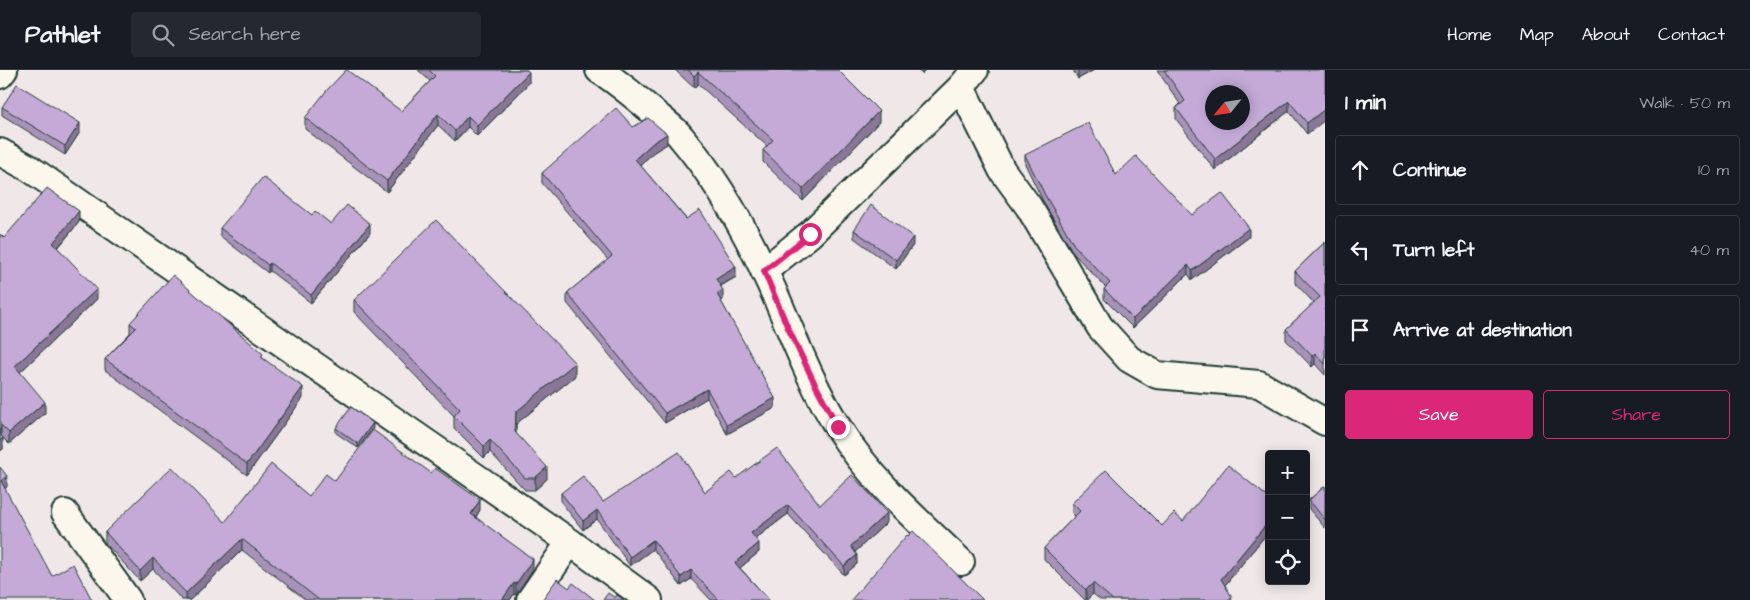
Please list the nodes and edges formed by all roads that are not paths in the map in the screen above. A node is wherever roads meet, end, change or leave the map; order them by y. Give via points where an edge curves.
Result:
1 (4, 70) edge
2 (599, 70) edge
3 (0, 75) edge
4 (968, 78) edge
5 (0, 152) edge
6 (764, 271) junction
7 (1325, 422) edge
8 (65, 513) dead end
9 (570, 542) junction
10 (961, 562) dead end
11 (128, 600) edge
12 (530, 600) edge
13 (649, 600) edge

1 - 3 street
2 - 6 street via 622,84 680,136 733,209
4 - 6 street via 810,234
4 - 7 street via 1002,170 1029,207 1100,327 1129,358 1157,375 1258,384
5 - 9 street via 37,174
6 - 10 street via 808,370 838,427 864,465
8 - 11 street
9 - 12 street
9 - 13 street

